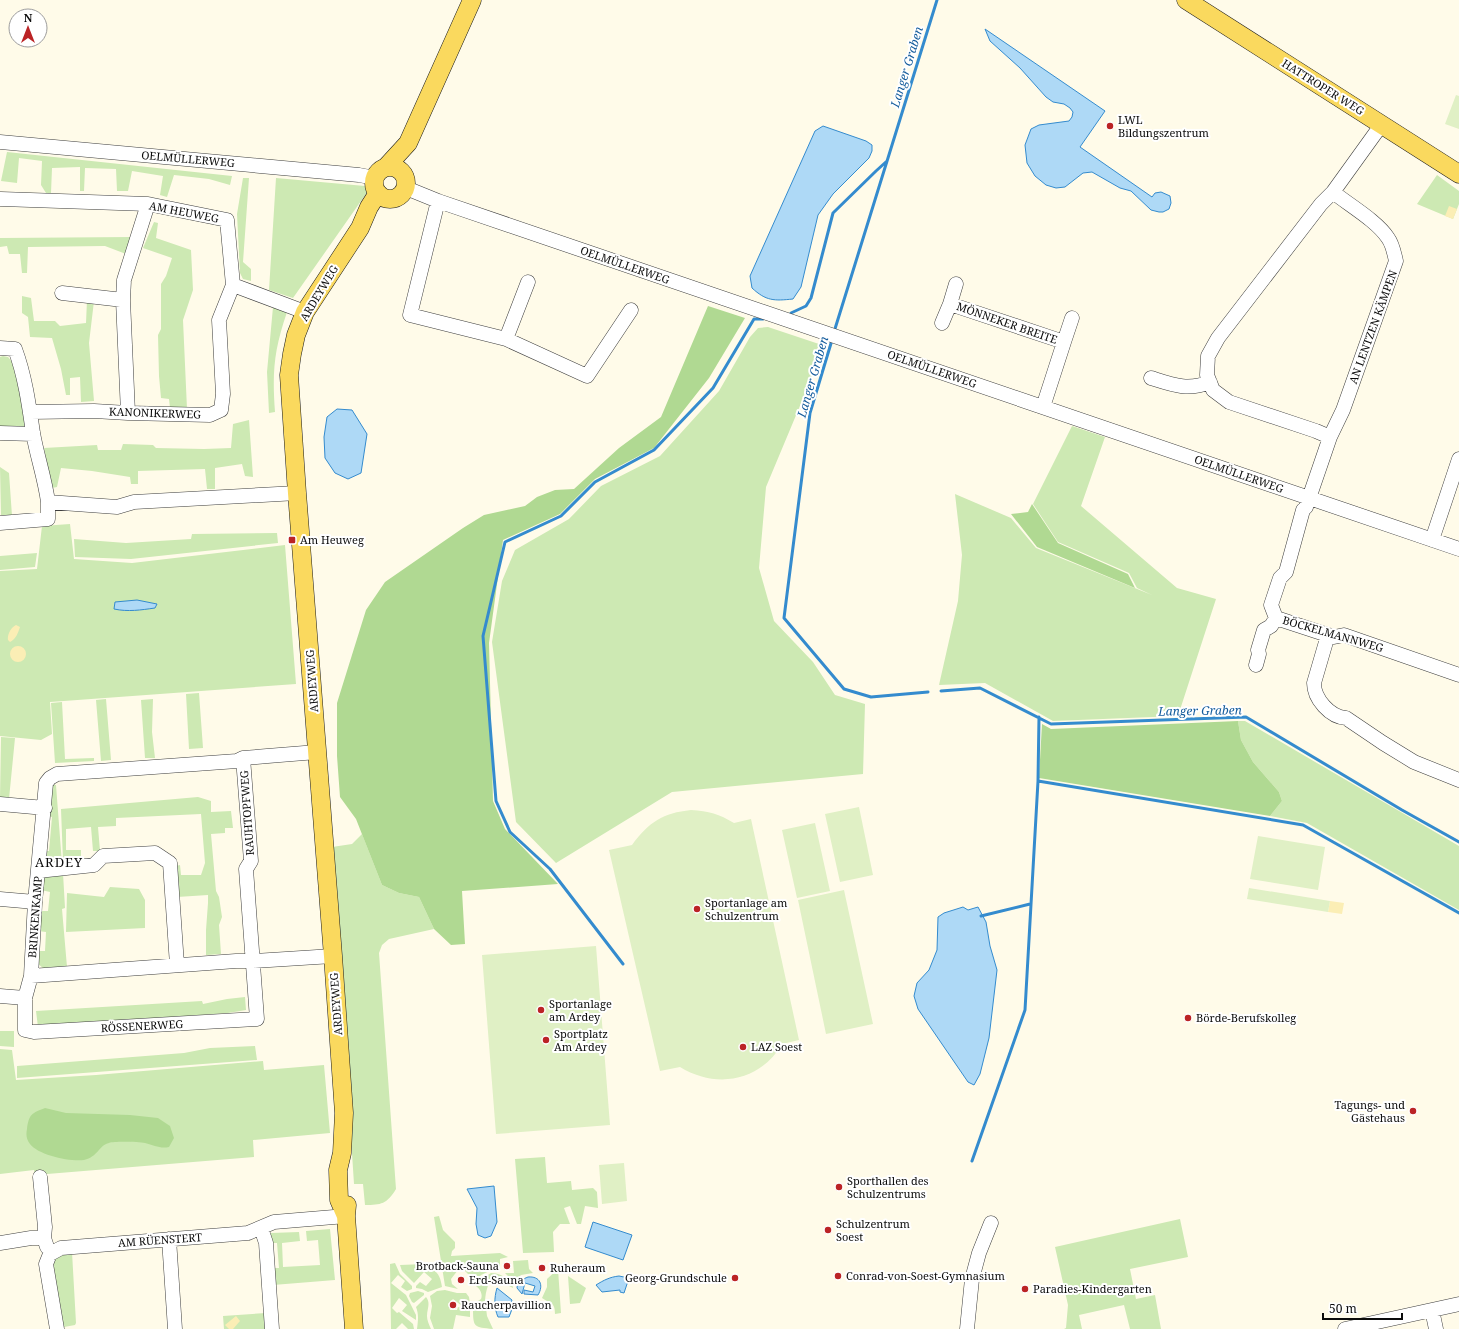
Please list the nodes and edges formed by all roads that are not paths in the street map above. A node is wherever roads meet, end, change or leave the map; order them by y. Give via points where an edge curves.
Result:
1 (472, 0) edge
2 (1186, 0) edge
3 (1382, 124) junction
4 (0, 142) edge
5 (408, 143) junction
6 (1459, 174) edge
7 (405, 181) junction
8 (382, 184) junction
9 (1333, 192) junction
10 (0, 198) edge
11 (438, 201) junction
12 (148, 204) junction
13 (528, 282) dead end
14 (233, 284) junction
15 (956, 284) dead end
16 (62, 293) dead end
17 (123, 300) junction
18 (950, 304) junction
19 (631, 310) dead end
20 (305, 312) junction
21 (1072, 318) dead end
22 (942, 323) dead end
23 (506, 339) junction
24 (1064, 342) junction
25 (0, 348) edge
26 (1152, 378) dead end
27 (1210, 382) junction
28 (1043, 407) junction
29 (31, 412) junction
30 (128, 413) junction
31 (0, 433) edge
32 (33, 434) junction
33 (1330, 437) junction
34 (1459, 459) edge
35 (297, 493) junction
36 (1308, 498) junction
37 (48, 502) junction
38 (0, 523) edge
39 (1432, 540) junction
40 (1459, 549) edge
41 (1276, 618) junction
42 (1328, 635) junction
43 (1256, 665) dead end
44 (1459, 675) edge
45 (317, 752) junction
46 (243, 758) junction
47 (1459, 780) edge
48 (0, 804) edge
49 (44, 808) junction
50 (38, 871) junction
51 (0, 899) edge
52 (35, 902) junction
53 (333, 956) junction
54 (254, 961) junction
55 (177, 965) junction
56 (31, 976) junction
57 (0, 996) edge
58 (25, 998) junction
59 (40, 1177) dead end
60 (346, 1216) junction
61 (991, 1223) dead end
62 (261, 1228) junction
63 (44, 1238) junction
64 (169, 1239) junction
65 (0, 1243) edge
66 (50, 1254) junction
67 (1459, 1304) edge
68 (1432, 1310) junction
69 (57, 1329) edge
70 (176, 1329) edge
71 (272, 1329) edge
72 (354, 1329) edge
73 (967, 1329) edge
74 (1345, 1329) edge
75 (1436, 1329) edge

1 - 5 main road, ARDEYWEG
2 - 3 main road, HATTROPER WEG
3 - 6 main road, HATTROPER WEG
3 - 9 street
4 - 8 street, OELMÜLLERWEG via 359,175
5 - 7 main road, ARDEYWEG
5 - 8 main road, ARDEYWEG
7 - 8 main road, OELMÜLLERWEG via 397,168
7 - 8 main road via 400,196
7 - 11 street, OELMÜLLERWEG
8 - 20 main road, ARDEYWEG via 360,228
9 - 27 street via 1321,204 1218,338 1208,356 1207,374
9 - 33 street, AN LENTZEN KÄMPEN via 1381,228 1389,239 1396,261
10 - 12 street, AM HEUWEG
11 - 23 street via 410,315
11 - 28 street, OELMÜLLERWEG
12 - 14 street, AM HEUWEG via 227,220
12 - 17 street via 124,280
13 - 23 street
14 - 20 street
14 - 30 street, KANONIKERWEG via 219,320 223,394 221,410 210,415
15 - 18 street, MÖNNEKER BREITE
16 - 17 street
17 - 30 street
18 - 22 street, MÖNNEKER BREITE
18 - 24 street, MÖNNEKER BREITE
19 - 23 street via 587,376
20 - 35 main road, ARDEYWEG via 296,335 290,375
21 - 24 street, MÖNNEKER BREITE
24 - 28 street, MÖNNEKER BREITE
25 - 29 street via 15,349
26 - 27 street via 1179,386 1200,386
27 - 33 street via 1213,390 1229,402
28 - 36 street, OELMÜLLERWEG
29 - 30 street, KANONIKERWEG
29 - 32 street
31 - 32 street
32 - 37 street
33 - 36 street, AN LENTZEN KÄMPEN
34 - 39 street
35 - 37 street via 134,502 117,507
35 - 45 main road, ARDEYWEG
36 - 39 street, OELMÜLLERWEG
36 - 41 street, BÖCKELMANNWEG via 1295,534 1296,539 1286,572 1280,578 1271,605
37 - 38 street via 48,519
39 - 40 street, OELMÜLLERWEG
41 - 42 street, BÖCKELMANNWEG
41 - 43 street, BÖCKELMANNWEG via 1271,626 1264,630
42 - 44 street, BÖCKELMANNWEG via 1344,635
42 - 47 street via 1314,683 1314,690 1322,704 1414,762
45 - 46 street, BRINKENKAMP
45 - 53 main road, ARDEYWEG
46 - 49 street, BRINKENKAMP via 237,761 57,774 46,783
46 - 54 street, RAUHTOPFWEG via 251,861 246,869
48 - 49 street
49 - 50 street, BRINKENKAMP
50 - 52 street, BRINKENKAMP
50 - 55 street via 94,865 103,856 155,853 170,863
51 - 52 street
52 - 56 street, BRINKENKAMP
53 - 54 street, BRINKENKAMP
53 - 60 main road, ARDEYWEG via 344,1112 338,1189 339,1200
54 - 55 street, BRINKENKAMP
54 - 58 street, RÖSSENERWEG via 257,1019 34,1032 25,1030
55 - 56 street, BRINKENKAMP
56 - 58 street, RÖSSENERWEG
57 - 58 street
59 - 63 street
60 - 62 street, AM RÜENSTERT via 274,1222
60 - 72 main road, ARDEYWEG
61 - 73 street via 972,1279
62 - 64 street, AM RÜENSTERT via 248,1233
62 - 71 street via 266,1243
63 - 65 street
63 - 66 street
64 - 66 street, AM RÜENSTERT via 61,1248
64 - 70 street
66 - 69 street via 46,1264
67 - 68 street
68 - 74 street
68 - 75 street

